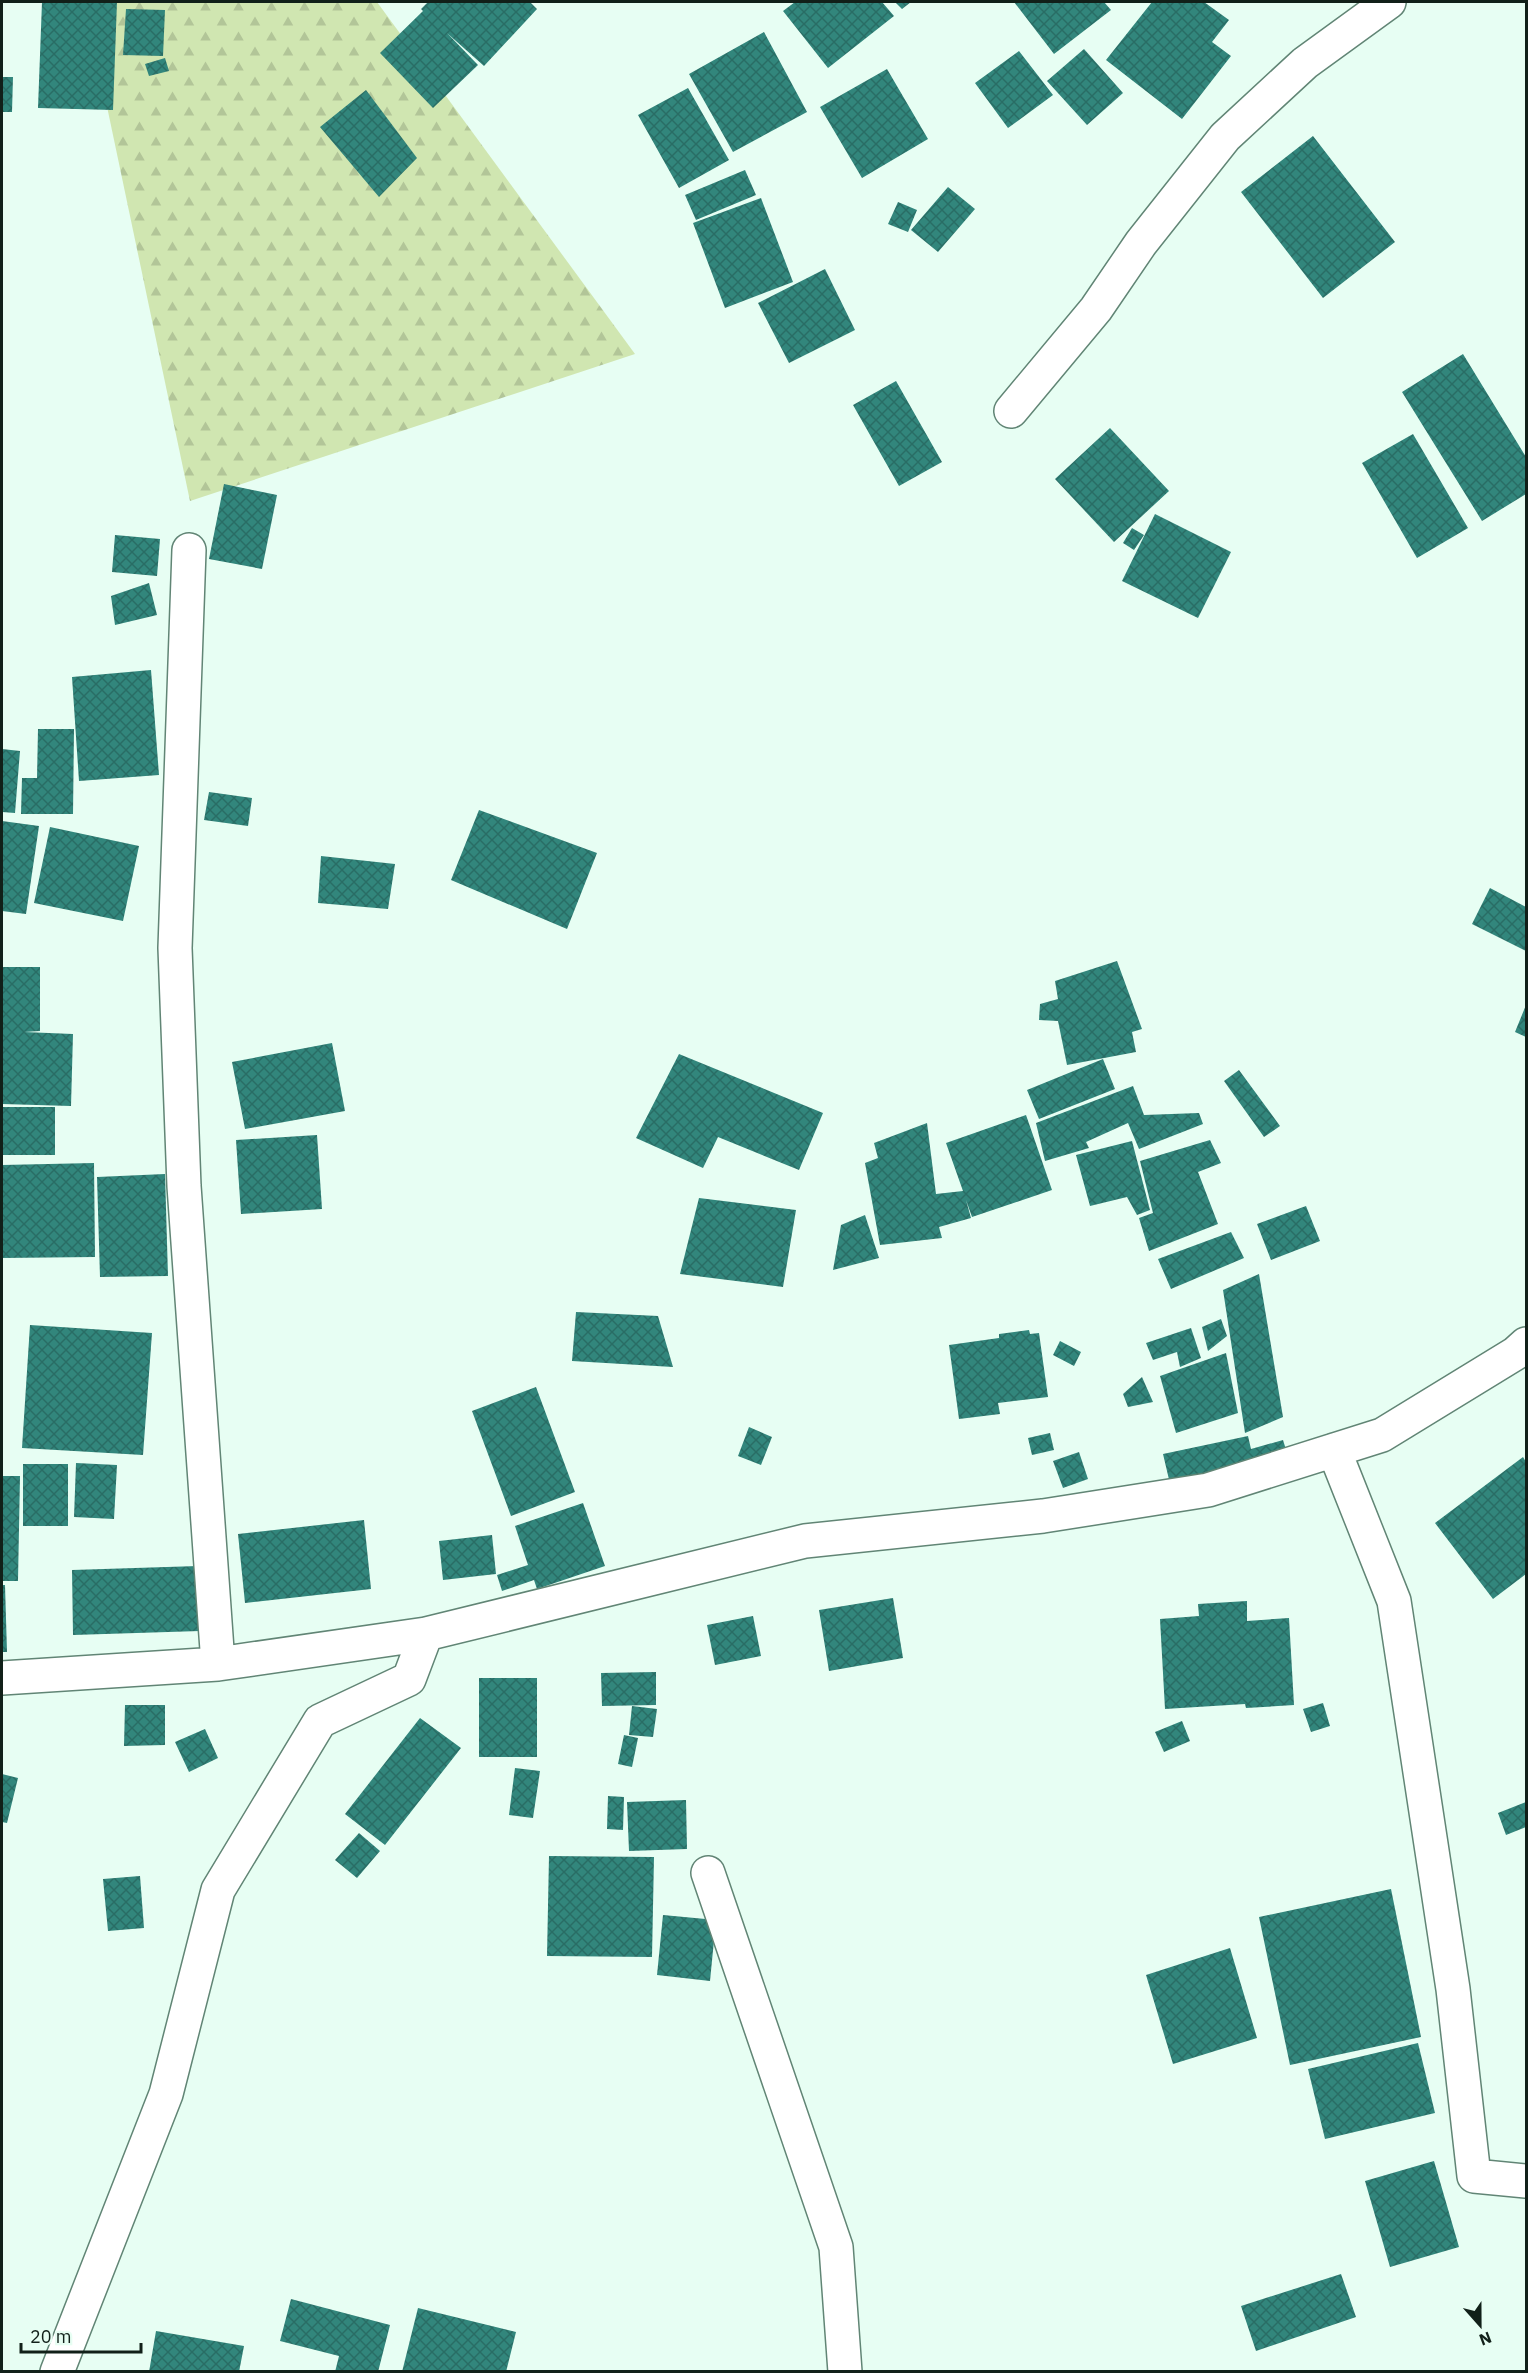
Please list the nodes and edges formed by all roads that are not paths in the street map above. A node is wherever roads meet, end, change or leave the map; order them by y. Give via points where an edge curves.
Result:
1 (1389, 2) edge
2 (1011, 411) dead end
3 (189, 550) dead end
4 (1527, 1344) edge
5 (1335, 1450) junction
6 (426, 1634) junction
7 (218, 1664) junction
8 (2, 1678) edge
9 (708, 1873) dead end
10 (1527, 2181) edge
11 (57, 2372) edge
12 (845, 2372) edge

1 - 2 street via 1305,63 1225,137 1096,309
3 - 7 street via 175,948 184,1186
4 - 5 street via 1382,1435
5 - 6 street via 1208,1490 1043,1516 805,1541
5 - 10 street via 1394,1601 1454,1989 1474,2176
6 - 7 street
6 - 11 street via 409,1679 320,1721 218,1890 166,2094
7 - 8 street
9 - 12 street via 836,2247

